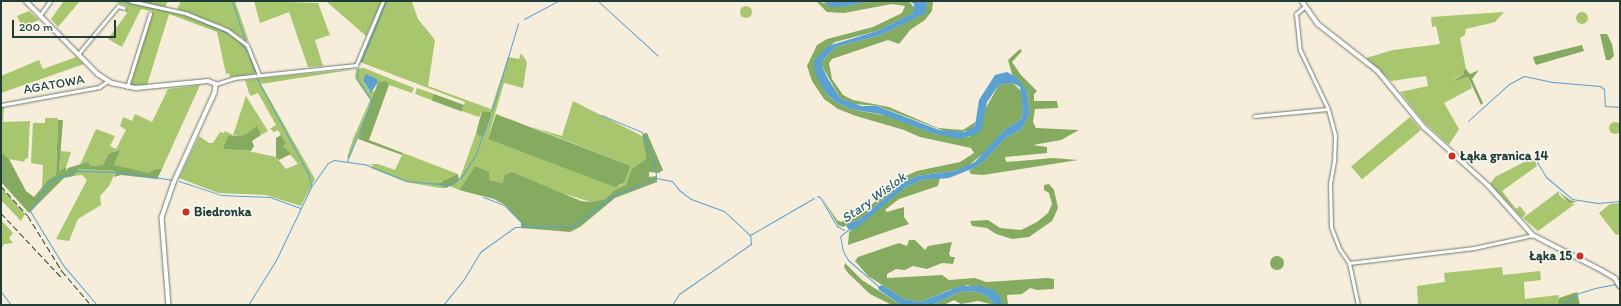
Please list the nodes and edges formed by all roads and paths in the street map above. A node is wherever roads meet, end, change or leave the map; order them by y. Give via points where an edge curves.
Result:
1 (26, 1) edge
2 (50, 1) edge
3 (130, 1) edge
4 (383, 1) edge
5 (1302, 1) edge
6 (1304, 7) junction
7 (124, 8) dead end
8 (150, 14) dead end
9 (40, 15) junction
10 (78, 54) junction
11 (259, 76) junction
12 (108, 81) junction
13 (216, 84) junction
14 (127, 87) junction
15 (1, 105) edge
16 (1328, 109) junction
17 (1254, 116) dead end
18 (1533, 235) junction
19 (1349, 263) junction
20 (1615, 278) junction
21 (1620, 278) edge
22 (1620, 286) edge
23 (169, 305) edge
24 (1358, 305) edge

1 - 9 street
2 - 9 street
3 - 11 street via 185,13 227,30 250,49
4 - 11 street via 356,65
5 - 6 street
6 - 16 street via 1296,14 1300,50
6 - 18 street via 1318,24 1378,71 1424,127 1489,186
7 - 10 street via 118,6
8 - 14 street
9 - 10 street
10 - 12 street
11 - 13 street via 226,80
12 - 14 street
12 - 15 street, AGATOWA via 102,86
13 - 14 street via 208,81
13 - 23 street via 215,93 162,217
16 - 17 street
16 - 19 street via 1335,135 1330,183 1331,227 1339,248
18 - 19 street via 1474,248
18 - 20 street
19 - 24 street
20 - 21 street
20 - 22 street

